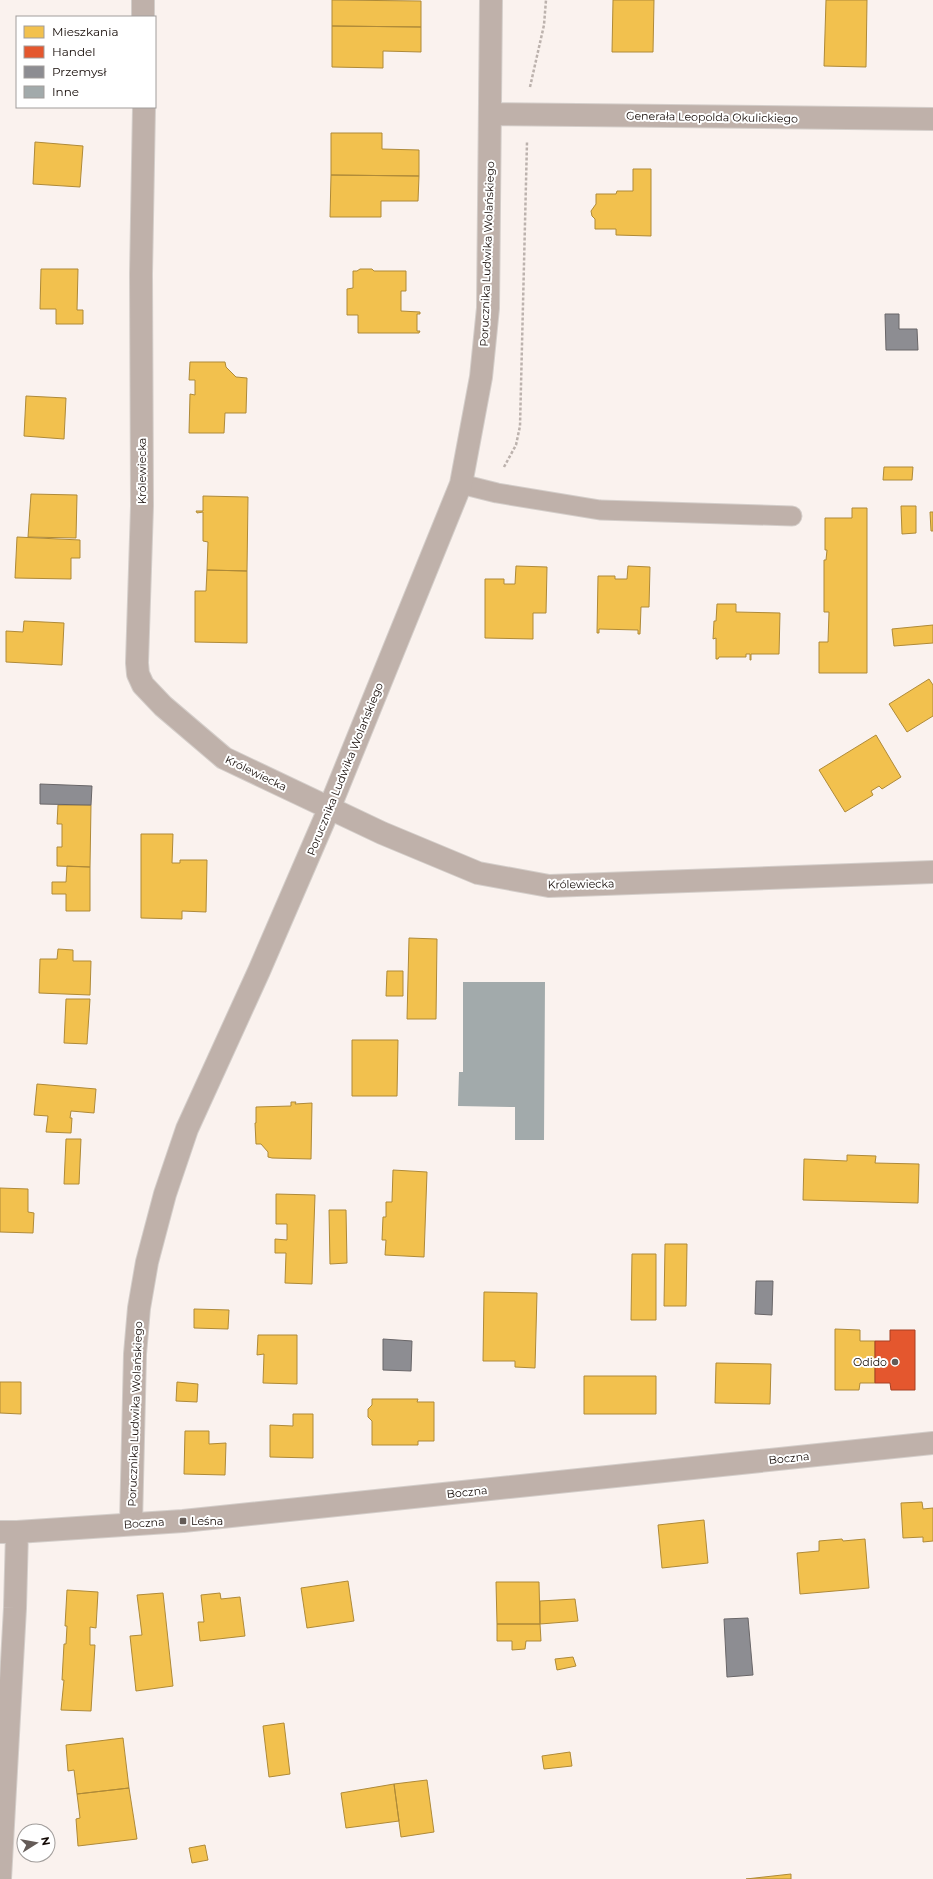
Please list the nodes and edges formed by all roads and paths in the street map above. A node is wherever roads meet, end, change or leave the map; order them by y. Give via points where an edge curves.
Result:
1 (143, 0) edge
2 (491, 0) edge
3 (546, 0) edge
4 (144, 16) edge
5 (144, 108) edge
6 (491, 114) junction
7 (529, 115) junction
8 (933, 119) edge
9 (460, 484) junction
10 (497, 493) junction
11 (792, 516) dead end
12 (329, 809) junction
13 (933, 872) edge
14 (933, 1443) edge
15 (131, 1524) junction
16 (8, 1532) edge
17 (0, 1879) edge

1 - 4 street
2 - 6 street, Porucznika Ludwika Wolańskiego
3 - 7 path via 544,25 531,80
5 - 12 street, Królewiecka via 141,274 142,506 138,674 143,685 163,706 224,758
6 - 7 street, Generała Leopolda Okulickiego
6 - 9 street, Porucznika Ludwika Wolańskiego via 488,308 481,377
7 - 8 street, Generała Leopolda Okulickiego
7 - 10 path via 520,426 516,445 506,463
9 - 10 lane
9 - 12 street, Porucznika Ludwika Wolańskiego
10 - 11 lane via 600,510
12 - 13 street, Królewiecka via 478,873 549,886
12 - 15 street, Porucznika Ludwika Wolańskiego via 187,1129 163,1202 147,1262 139,1308 135,1354
14 - 15 street, Boczna via 183,1521
15 - 16 street, Boczna
16 - 17 street via 15,1608

